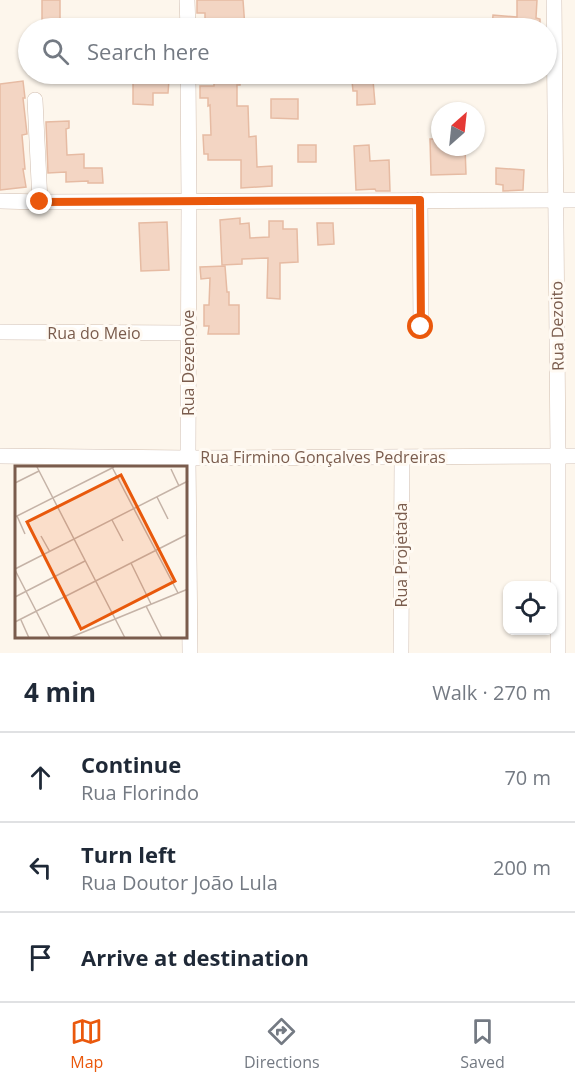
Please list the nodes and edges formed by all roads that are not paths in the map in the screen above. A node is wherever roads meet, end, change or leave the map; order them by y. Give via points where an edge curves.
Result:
1 (188, 0) edge
2 (554, 0) edge
3 (188, 18) edge
4 (554, 18) edge
5 (188, 84) edge
6 (554, 84) edge
7 (35, 100) dead end
8 (420, 200) junction
9 (555, 200) junction
10 (575, 200) edge
11 (0, 201) edge
12 (189, 201) junction
13 (40, 202) junction
14 (421, 327) dead end
15 (0, 333) edge
16 (188, 333) junction
17 (558, 455) junction
18 (0, 456) edge
19 (575, 456) edge
20 (402, 457) junction
21 (188, 458) junction
22 (190, 653) edge
23 (401, 653) edge
24 (558, 653) edge

1 - 3 street
2 - 4 street, Rua Dezoito
5 - 12 street, Rua Dezenove
6 - 9 street, Rua Dezoito
7 - 13 street
8 - 9 street
8 - 12 street
8 - 14 street
9 - 10 street
9 - 17 street, Rua Dezoito
11 - 13 street
12 - 13 street
12 - 16 street, Rua Dezenove
15 - 16 street, Rua do Meio
16 - 21 street, Rua Dezenove
17 - 19 street, Rua Firmino Gonçalves Pedreiras
17 - 20 street, Rua Firmino Gonçalves Pedreiras
17 - 24 street, Rua Dezoito
18 - 21 street, Rua Firmino Gonçalves Pedreiras
20 - 21 street, Rua Firmino Gonçalves Pedreiras
20 - 23 street, Rua Projetada
21 - 22 street, Rua Dezenove

